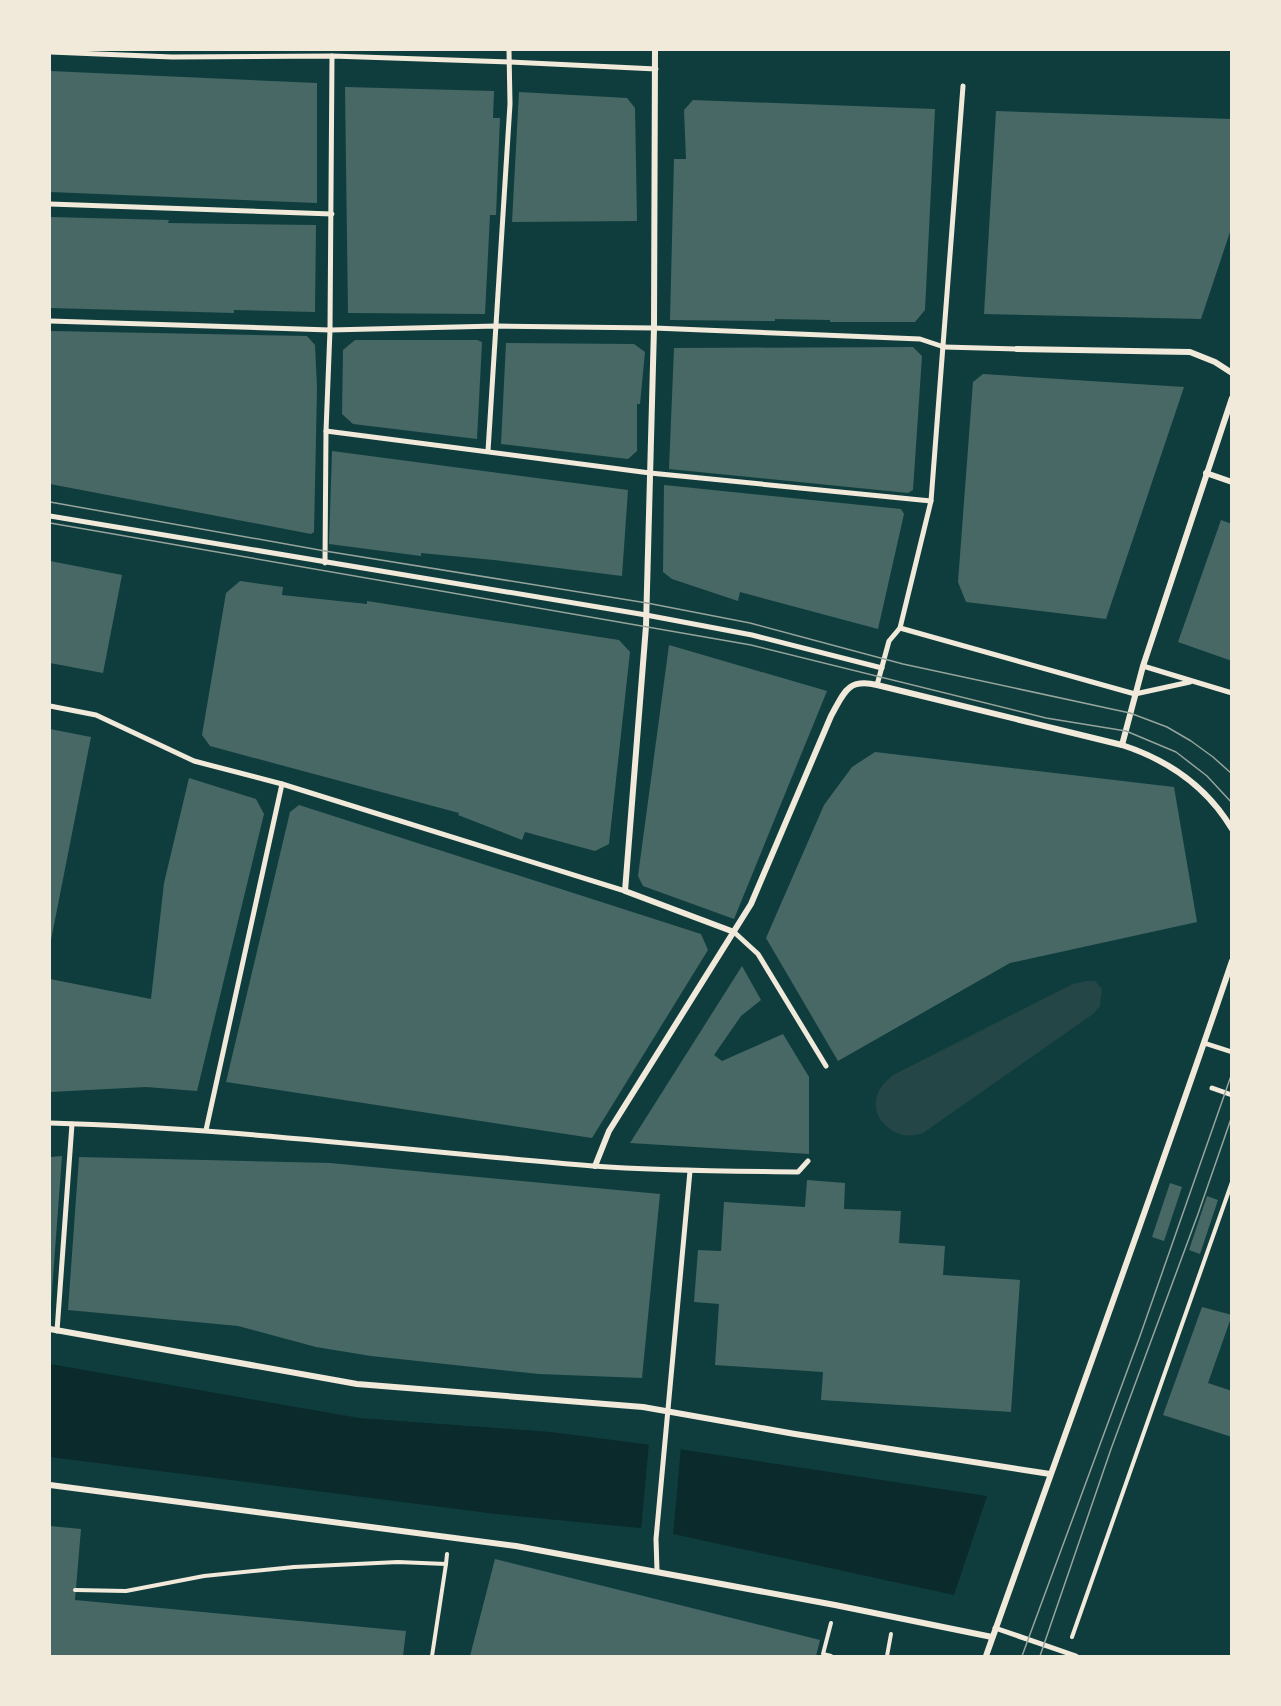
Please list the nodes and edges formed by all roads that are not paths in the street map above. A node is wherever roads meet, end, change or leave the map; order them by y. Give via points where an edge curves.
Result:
1 (172, 50) edge
2 (509, 50) edge
3 (655, 50) edge
4 (50, 52) edge
5 (332, 56) junction
6 (172, 57) junction
7 (510, 62) junction
8 (656, 69) junction
9 (963, 86) dead end
10 (50, 204) edge
11 (332, 214) junction
12 (50, 321) edge
13 (496, 326) junction
14 (654, 328) junction
15 (330, 330) junction
16 (944, 347) junction
17 (1017, 349) joint
18 (1232, 374) edge
19 (1232, 398) edge
20 (326, 431) junction
21 (488, 451) junction
22 (1206, 472) junction
23 (650, 473) junction
24 (1232, 482) edge
25 (931, 501) junction
26 (50, 516) edge
27 (325, 563) junction
28 (646, 615) junction
29 (900, 628) junction
30 (1143, 666) junction
31 (882, 668) junction
32 (1190, 682) junction
33 (877, 685) junction
34 (1232, 693) edge
35 (1135, 694) junction
36 (50, 706) edge
37 (1122, 745) junction
38 (282, 784) junction
39 (1232, 829) edge
40 (625, 891) junction
41 (734, 932) junction
42 (1232, 961) edge
43 (1204, 1043) junction
44 (1232, 1052) edge
45 (826, 1066) dead end
46 (1212, 1088) dead end
47 (1232, 1095) edge
48 (50, 1123) edge
49 (72, 1124) junction
50 (207, 1130) junction
51 (808, 1161) dead end
52 (595, 1166) junction
53 (690, 1171) junction
54 (53, 1330) edge
55 (667, 1410) junction
56 (1050, 1474) junction
57 (50, 1485) edge
58 (657, 1571) junction
59 (995, 1628) junction
60 (993, 1637) junction
61 (986, 1656) edge
62 (1076, 1656) edge

1 - 6 street
2 - 7 street
3 - 8 street
4 - 6 street
5 - 6 street
5 - 7 street
5 - 11 street
7 - 8 street
7 - 13 street
8 - 14 street
9 - 16 street
10 - 11 street
11 - 15 street
12 - 15 street
13 - 14 street
13 - 15 street
13 - 21 street
14 - 16 street via 920,339
14 - 23 street
15 - 20 street
16 - 17 street
16 - 25 street
17 - 18 street via 1190,352 1210,359
19 - 22 street
20 - 21 street
20 - 27 street
21 - 23 street
22 - 24 street
22 - 30 street
23 - 25 street
23 - 28 street
25 - 29 street
26 - 27 street
27 - 28 street
28 - 31 street via 752,635
28 - 40 street
29 - 31 street via 889,641
29 - 35 street
30 - 32 street
30 - 35 street
31 - 33 street
32 - 34 street
32 - 35 street
33 - 37 street
33 - 41 street via 854,684 845,691 751,904
35 - 37 street
36 - 38 street via 96,715 194,761
37 - 39 street via 1147,753 1186,778 1207,795
38 - 40 street
38 - 50 street
40 - 41 street
41 - 45 street via 758,954
41 - 52 street via 609,1131
42 - 43 street
43 - 44 lane
43 - 56 street
46 - 47 street
48 - 49 street
49 - 50 street
49 - 54 street
50 - 52 street
51 - 53 street via 798,1172
52 - 53 street
53 - 55 street
54 - 55 street via 357,1384
55 - 56 street
55 - 58 street
56 - 59 street
57 - 58 street via 449,1537
58 - 60 street
59 - 60 street
59 - 62 street
60 - 61 street

